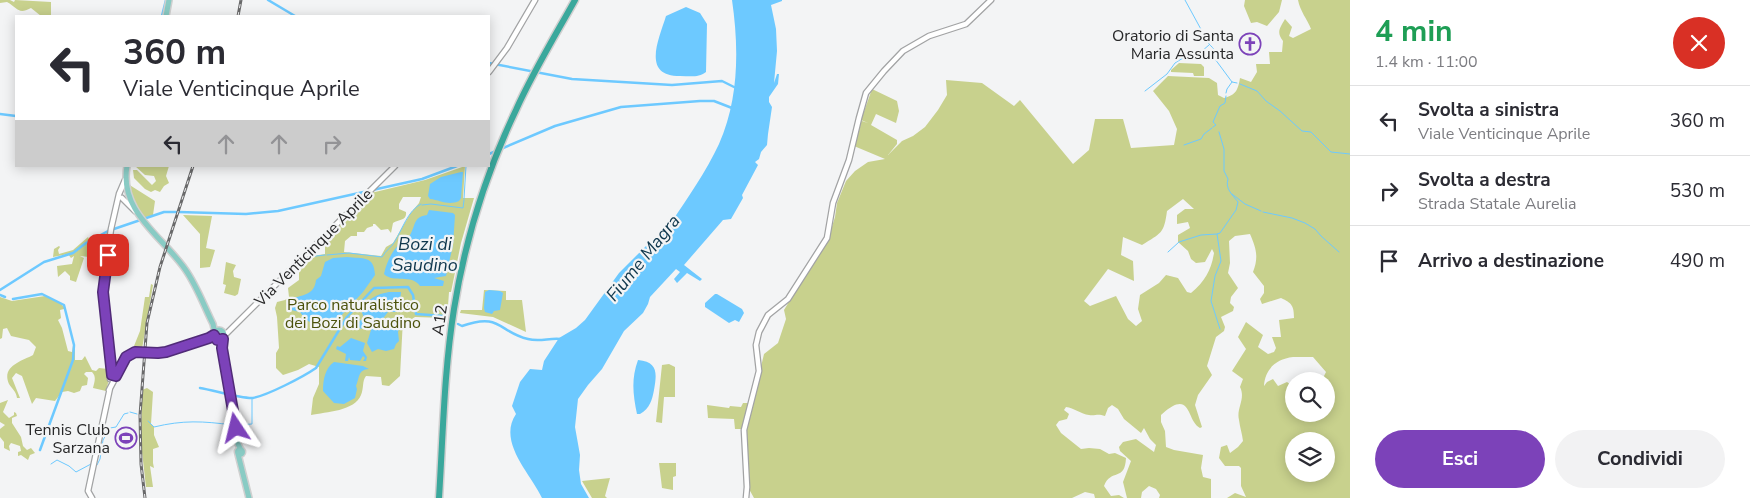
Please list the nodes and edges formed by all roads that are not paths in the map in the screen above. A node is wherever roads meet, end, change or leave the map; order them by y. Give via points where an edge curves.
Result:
1 (169, 0) edge
2 (535, 0) edge
3 (574, 0) edge
4 (991, 0) edge
5 (166, 15) edge
6 (490, 71) edge
7 (128, 167) edge
8 (394, 167) edge
9 (126, 178) junction
10 (127, 191) junction
11 (120, 198) junction
12 (139, 217) junction
13 (219, 335) junction
14 (113, 377) junction
15 (91, 494) edge
16 (249, 498) edge
17 (438, 498) edge
18 (746, 498) edge

1 - 5 main road
2 - 6 main road via 508,48
3 - 17 highway, A12 / A12 via 533,73 497,150 474,221 454,309
4 - 18 main road via 966,24 927,37 903,52 866,93 827,238 788,299 768,314 759,332 756,345 759,371 744,430
7 - 9 main road
8 - 13 main road, Via Venticinque Aprile via 231,328
9 - 10 main road
9 - 11 main road
10 - 11 main road
10 - 12 main road
11 - 12 main road
11 - 14 main road via 111,230 103,292
12 - 13 main road via 185,269
13 - 14 main road, Via Venticinque Aprile via 166,352 135,352 126,357
13 - 16 main road
14 - 15 main road via 90,484

